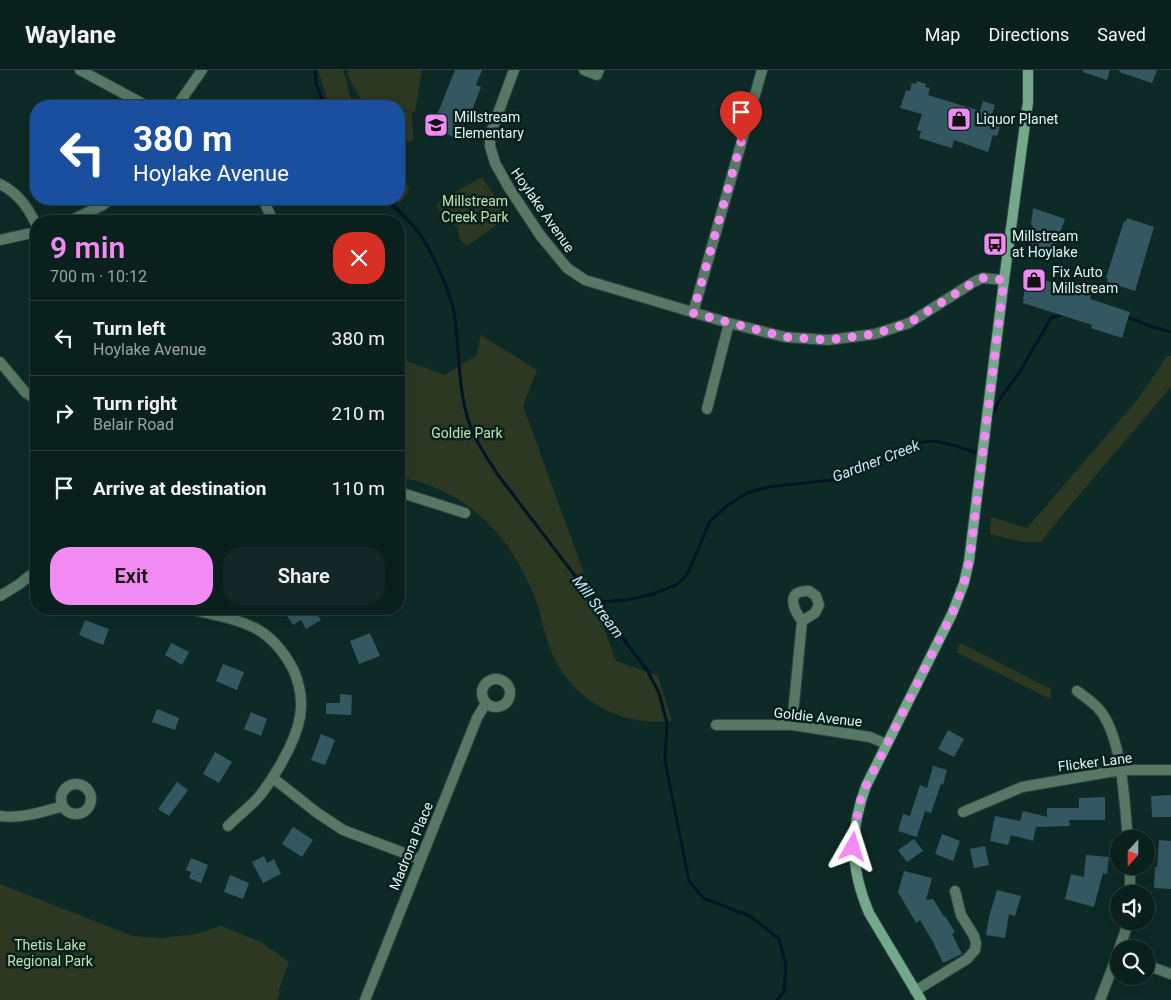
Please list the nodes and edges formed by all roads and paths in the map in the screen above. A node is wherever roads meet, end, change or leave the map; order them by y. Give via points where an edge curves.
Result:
1 (80, 70) edge
2 (202, 70) edge
3 (514, 70) edge
4 (584, 70) edge
5 (599, 70) edge
6 (762, 70) edge
7 (1028, 70) edge
8 (137, 100) edge
9 (181, 100) edge
10 (0, 184) edge
11 (101, 205) edge
12 (32, 215) edge
13 (82, 215) edge
14 (30, 233) edge
15 (0, 240) edge
16 (1004, 280) junction
17 (693, 313) junction
18 (729, 323) junction
19 (0, 362) edge
20 (30, 396) edge
21 (707, 408) dead end
22 (405, 494) edge
23 (466, 513) dead end
24 (30, 576) edge
25 (0, 596) edge
26 (216, 615) edge
27 (802, 621) dead end
28 (1078, 691) dead end
29 (486, 704) dead end
30 (716, 725) dead end
31 (792, 725) junction
32 (886, 744) junction
33 (1121, 770) junction
34 (1171, 770) edge
35 (273, 778) junction
36 (63, 806) dead end
37 (963, 812) dead end
38 (0, 816) edge
39 (228, 826) dead end
40 (1127, 830) edge
41 (420, 859) junction
42 (955, 891) dead end
43 (1155, 968) edge
44 (1171, 974) edge
45 (1110, 975) edge
46 (918, 995) edge
47 (365, 1000) edge
48 (1100, 1000) edge

1 - 8 street
2 - 9 street
3 - 17 street, Hoylake Avenue via 493,123 490,146 508,188 540,235 567,268 585,280
4 - 5 street via 597,76
6 - 17 street
7 - 16 main road via 1028,102
10 - 12 street via 11,189 27,205
11 - 13 street
14 - 15 street
16 - 18 street, Hoylake Avenue via 982,278 909,323 875,334 828,340 785,337
16 - 32 main road via 970,557 964,583 952,614
17 - 18 street, Hoylake Avenue
18 - 21 street
19 - 20 street
22 - 23 street
24 - 25 street
26 - 35 street via 256,629 276,644 296,676 300,691 299,728
27 - 31 street
28 - 33 street via 1098,708 1112,730
29 - 41 street, Madrona Place via 477,718
30 - 31 street, Goldie Avenue
31 - 32 street, Goldie Avenue via 870,737
32 - 46 main road via 859,804 854,832 854,864 869,913
33 - 34 street, Flicker Lane
33 - 37 street, Flicker Lane via 1022,786
33 - 40 street
35 - 39 street
35 - 41 street via 343,830
36 - 38 street via 10,818
41 - 47 street, Madrona Place
42 - 46 street via 961,915 974,936 975,950
43 - 44 street
45 - 48 street

